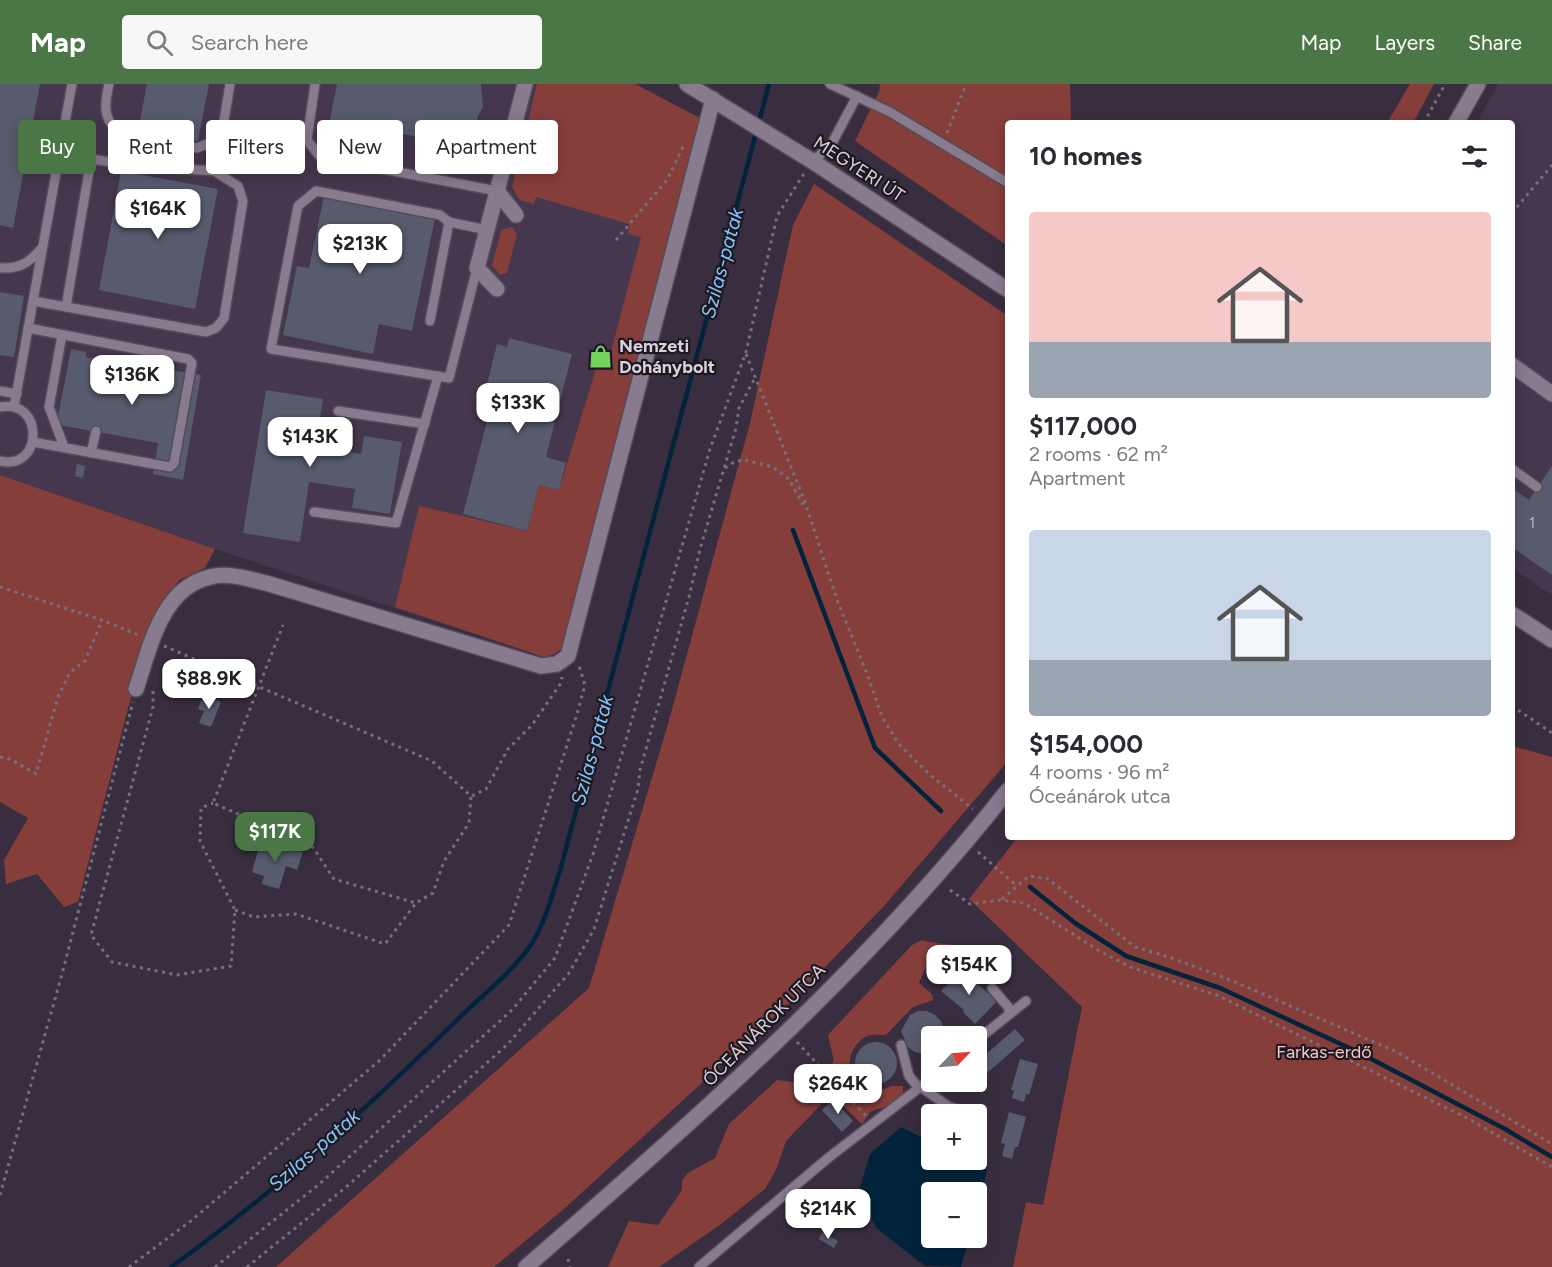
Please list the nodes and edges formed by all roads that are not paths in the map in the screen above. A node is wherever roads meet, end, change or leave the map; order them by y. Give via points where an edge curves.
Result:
1 (72, 84) edge
2 (109, 84) edge
3 (230, 84) edge
4 (315, 84) edge
5 (525, 84) edge
6 (830, 84) edge
7 (1478, 84) edge
8 (691, 85) edge
9 (856, 96) junction
10 (713, 99) junction
11 (66, 120) edge
12 (516, 120) edge
13 (1458, 120) edge
14 (96, 160) edge
15 (812, 161) junction
16 (56, 174) edge
17 (88, 174) edge
18 (502, 174) edge
19 (425, 176) joint
20 (1005, 181) edge
21 (497, 191) junction
22 (516, 215) dead end
23 (449, 222) junction
24 (487, 230) junction
25 (43, 248) junction
26 (0, 268) edge
27 (477, 268) junction
28 (1005, 288) edge
29 (497, 289) dead end
30 (33, 301) junction
31 (66, 307) junction
32 (430, 321) dead end
33 (28, 328) junction
34 (62, 335) junction
35 (1515, 367) edge
36 (438, 376) junction
37 (0, 391) edge
38 (17, 394) junction
39 (1552, 394) edge
40 (0, 407) edge
41 (14, 407) junction
42 (338, 411) dead end
43 (424, 424) junction
44 (96, 432) dead end
45 (33, 442) junction
46 (64, 447) junction
47 (92, 453) junction
48 (0, 461) edge
49 (1515, 471) edge
50 (1538, 487) dead end
51 (314, 513) dead end
52 (1515, 616) edge
53 (1552, 640) edge
54 (136, 689) road end
55 (1005, 794) edge
56 (992, 988) dead end
57 (1026, 1001) dead end
58 (1009, 1014) junction
59 (987, 1032) edge
60 (901, 1045) dead end
61 (920, 1088) junction
62 (944, 1104) edge
63 (526, 1267) edge
64 (699, 1267) edge

1 - 11 lane
2 - 3 lane via 104,108 109,123 117,131 197,148 214,141 223,127
4 - 19 lane via 307,140 320,157
5 - 12 street
6 - 9 lane
7 - 13 street
8 - 10 street, MEGYERI ÚT
9 - 15 lane via 830,147
9 - 20 lane
10 - 15 street, MEGYERI ÚT
10 - 54 street via 567,656 550,666 541,666 266,583 222,576 200,580 180,592 163,615
14 - 31 lane via 214,171 238,186 243,201 224,318 206,332
15 - 28 street, MEGYERI ÚT
16 - 25 lane
17 - 31 lane
18 - 21 street
19 - 21 lane
21 - 22 street
21 - 24 street
23 - 24 lane
23 - 32 lane
23 - 36 lane via 440,215 316,191 298,206 271,349
24 - 27 street
25 - 26 lane via 31,261 14,268
25 - 30 lane
27 - 29 street
27 - 36 lane via 449,378
30 - 31 lane
30 - 33 lane
33 - 34 lane
33 - 38 lane
34 - 46 lane via 49,407
34 - 47 lane via 188,358 192,363 174,463 170,467
35 - 39 street
36 - 43 lane
37 - 38 lane
38 - 41 lane
40 - 41 lane
41 - 45 lane via 33,425
42 - 43 lane
43 - 51 lane via 396,523
44 - 47 lane
45 - 46 lane
45 - 48 lane via 22,458
46 - 47 lane
49 - 50 lane
52 - 53 street
55 - 63 street, ÓCEÁNÁROK UTCA via 890,925 788,1031 690,1125
56 - 58 lane via 1009,1008
57 - 58 lane
58 - 59 lane
60 - 61 lane via 909,1076
61 - 62 lane
61 - 64 lane

